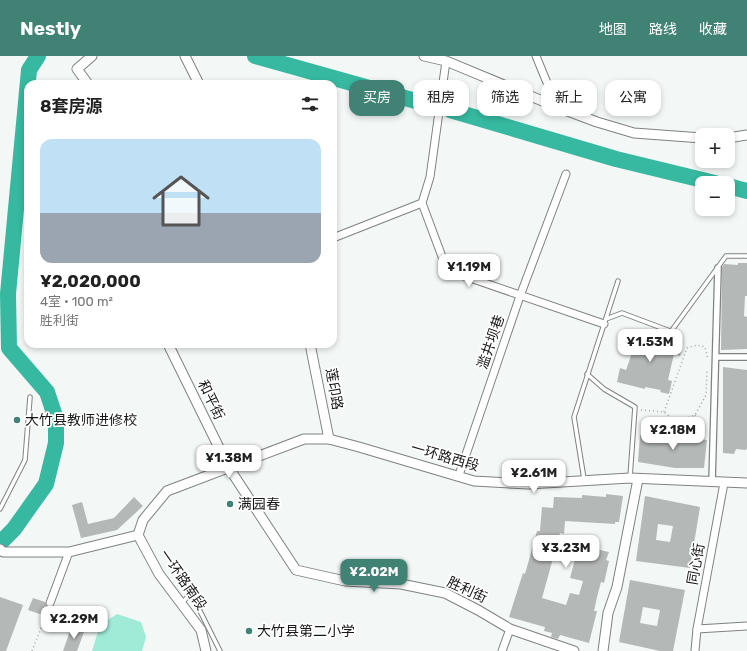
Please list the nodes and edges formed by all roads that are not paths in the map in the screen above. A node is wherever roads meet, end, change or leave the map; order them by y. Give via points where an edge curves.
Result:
1 (92, 56) edge
2 (185, 56) edge
3 (424, 56) edge
4 (536, 56) edge
5 (446, 61) junction
6 (85, 80) edge
7 (197, 80) edge
8 (546, 80) edge
9 (541, 100) edge
10 (581, 116) edge
11 (747, 135) edge
12 (695, 137) edge
13 (735, 137) edge
14 (566, 174) dead end
15 (422, 203) junction
16 (337, 236) edge
17 (747, 256) edge
18 (718, 268) junction
19 (618, 281) dead end
20 (520, 296) junction
21 (605, 322) junction
22 (170, 348) edge
23 (311, 348) edge
24 (716, 357) junction
25 (747, 357) edge
26 (587, 374) junction
27 (30, 397) dead end
28 (329, 439) junction
29 (229, 468) junction
30 (458, 475) junction
31 (634, 479) junction
32 (584, 480) junction
33 (712, 482) junction
34 (747, 482) edge
35 (724, 483) junction
36 (0, 509) edge
37 (138, 535) junction
38 (2, 550) edge
39 (69, 552) junction
40 (50, 603) dead end
41 (182, 603) junction
42 (747, 626) edge
43 (510, 629) junction
44 (697, 629) junction
45 (206, 651) edge
46 (220, 651) edge
47 (502, 651) edge
48 (574, 651) edge
49 (603, 651) edge
50 (695, 651) edge

1 - 6 street via 77,69
2 - 7 street
3 - 5 street
4 - 8 street
5 - 9 street
5 - 15 street via 430,177
10 - 12 street via 634,133
11 - 13 street
14 - 20 street, 滥井坝巷
15 - 16 street
15 - 20 street via 447,270
17 - 18 lane via 726,256
18 - 21 lane via 670,331 622,314
18 - 24 street
19 - 21 lane
20 - 21 street
20 - 30 street, 滥井坝巷
21 - 26 lane
22 - 29 street, 和平街
23 - 28 street, 莲印路
24 - 25 street
24 - 33 street
26 - 31 lane via 604,389 635,407
26 - 32 lane via 574,417
27 - 36 lane via 25,460
28 - 29 street via 304,439
28 - 30 street, 一环路西段
29 - 37 street via 167,491 143,520
29 - 43 street, 胜利街 via 296,570 345,581 401,584 445,593
30 - 32 street, 一环路西段 via 474,481 528,484
31 - 32 street, 一环路西段
31 - 33 street, 一环路西段
31 - 49 street via 617,587 608,613
33 - 35 street, 一环路西段
34 - 35 street, 一环路西段
35 - 44 street, 同心街
37 - 39 street
37 - 41 street, 一环路南段 via 159,574
38 - 39 street
39 - 40 street
41 - 45 street, 一环路南段 via 201,630
41 - 46 lane via 191,593
42 - 44 street
43 - 47 street
43 - 48 street, 胜利街
44 - 50 street, 同心街

